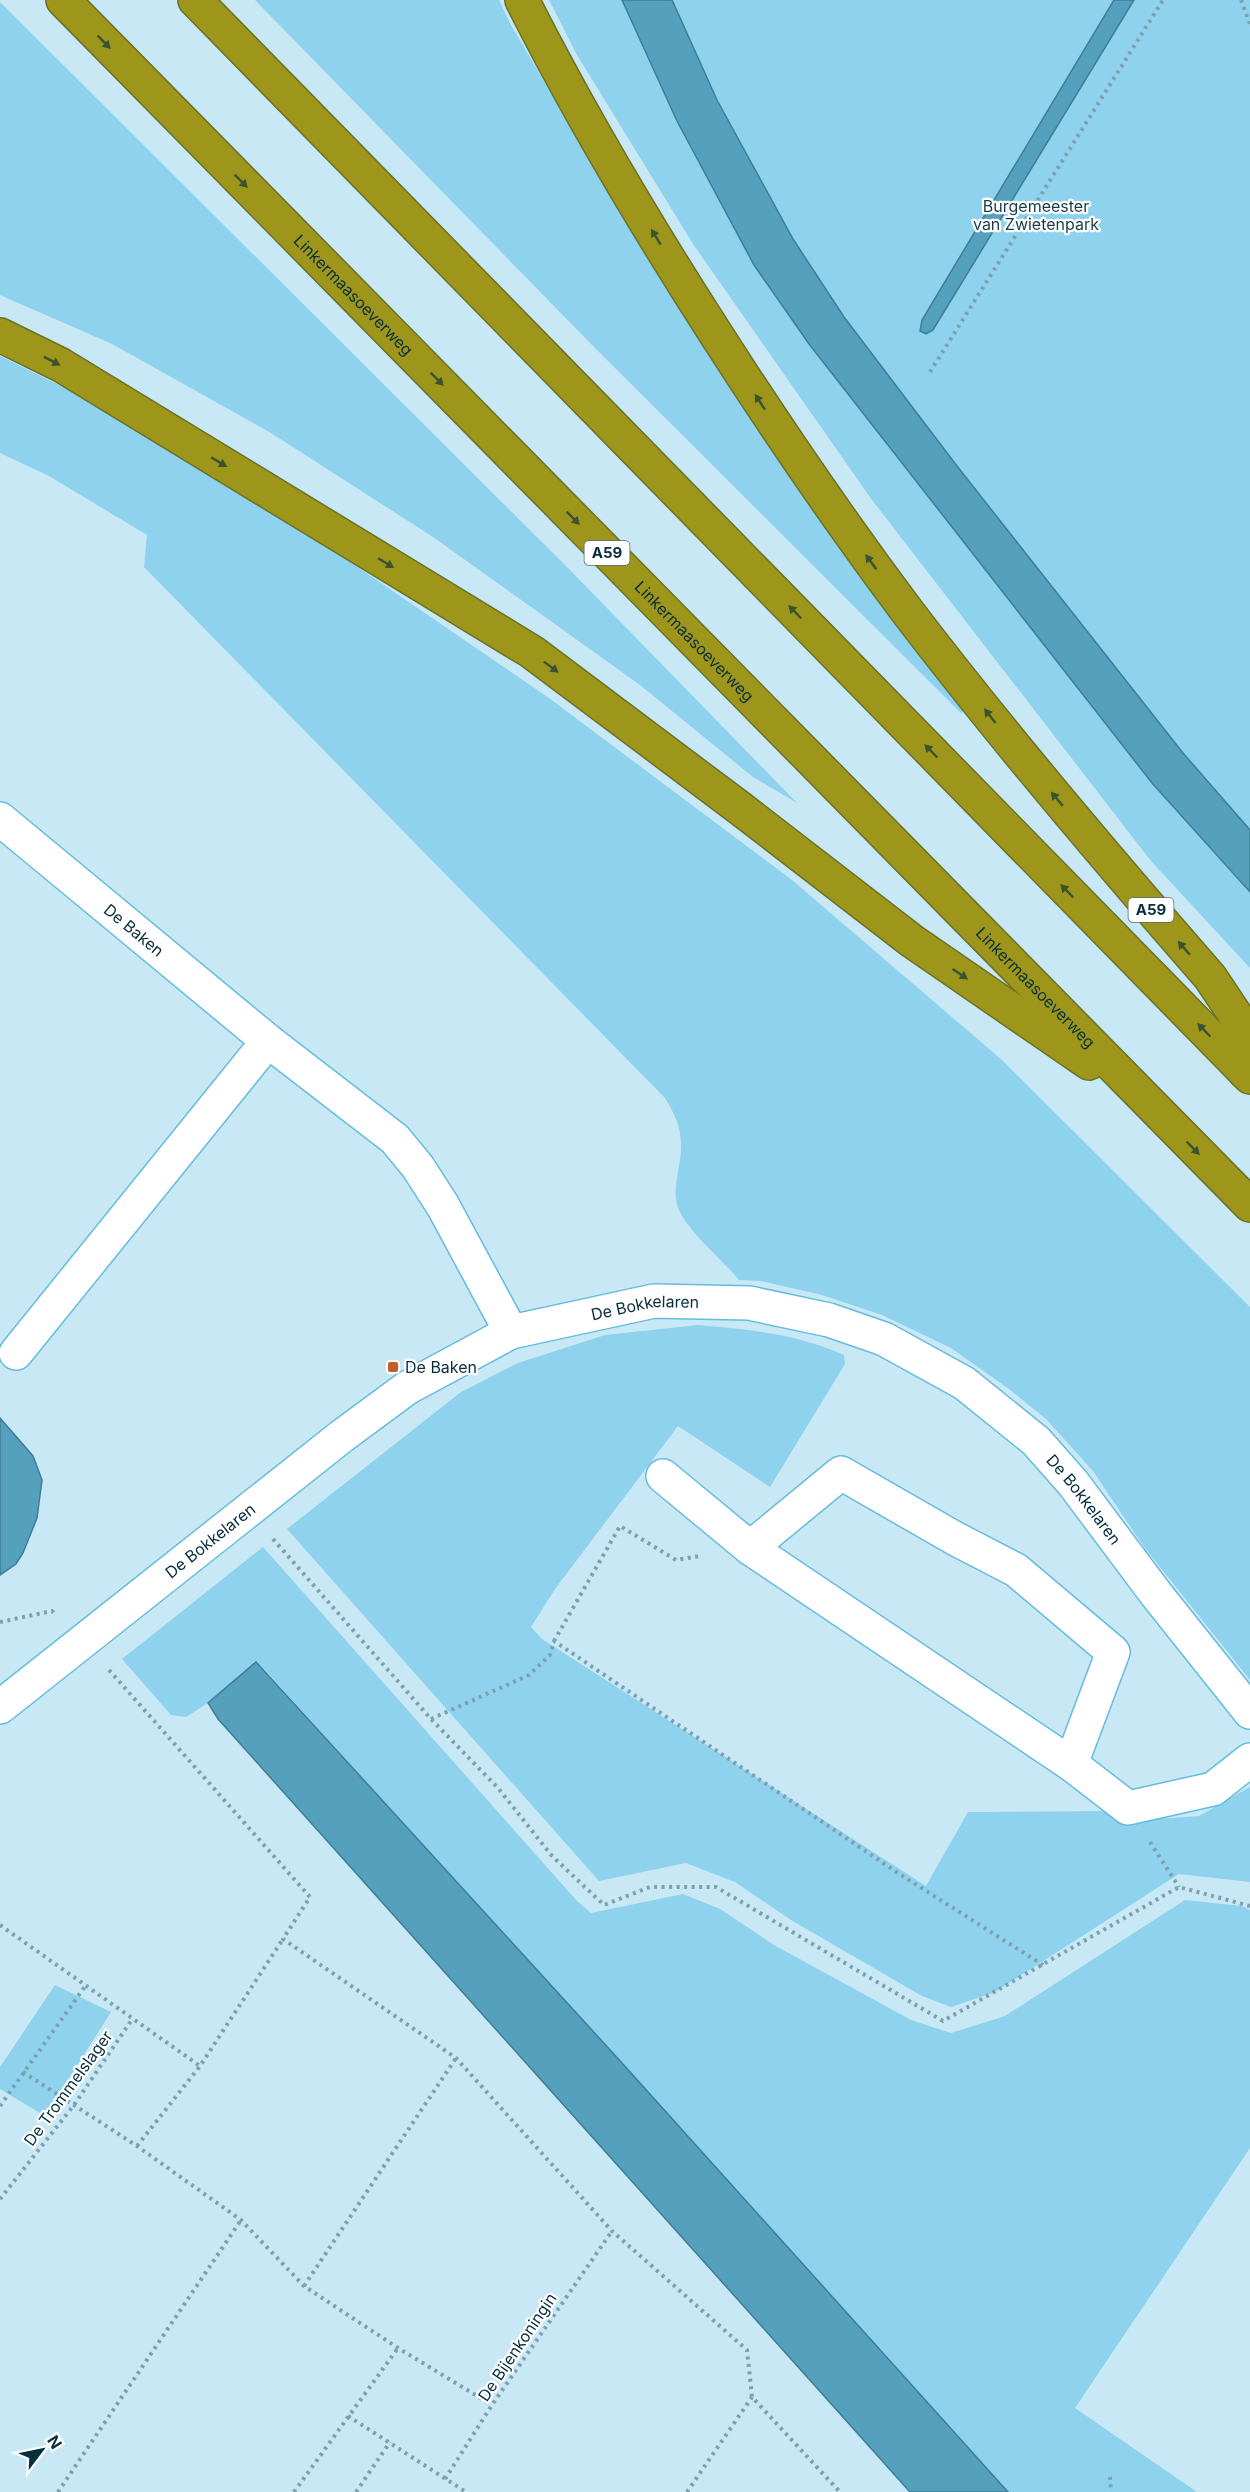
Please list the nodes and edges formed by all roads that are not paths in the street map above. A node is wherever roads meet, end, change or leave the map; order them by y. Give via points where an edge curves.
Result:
1 (63, 0) edge
2 (195, 0) edge
3 (522, 0) edge
4 (0, 335) edge
5 (0, 819) edge
6 (268, 1041) junction
7 (1247, 1075) edge
8 (1152, 1106) junction
9 (1250, 1205) edge
10 (512, 1332) junction
11 (16, 1353) dead end
12 (663, 1476) dead end
13 (750, 1548) junction
14 (0, 1707) edge
15 (1250, 1712) edge
16 (1250, 1760) edge
17 (1071, 1764) junction

1 -> 8 highway, Linkermaasoeverweg / A59
7 -> 2 highway, A59
7 -> 3 highway, A59 via 1236,1016 1210,977 1019,753 907,610 787,445 666,255
4 -> 8 highway, A59 via 60,365 532,652 912,941
5 - 6 street, De Baken
6 - 10 street, De Baken via 395,1139 442,1206
6 - 11 street
8 -> 9 highway, Linkermaasoeverweg / A59
10 - 14 street, De Bokkelaren via 406,1388
10 - 15 street, De Bokkelaren via 654,1301 712,1302 749,1303 829,1320 884,1339 964,1383 1036,1440
12 - 13 street
13 - 17 street
13 - 17 street via 841,1473 1016,1570 1113,1652
16 - 17 street via 1213,1789 1128,1808

